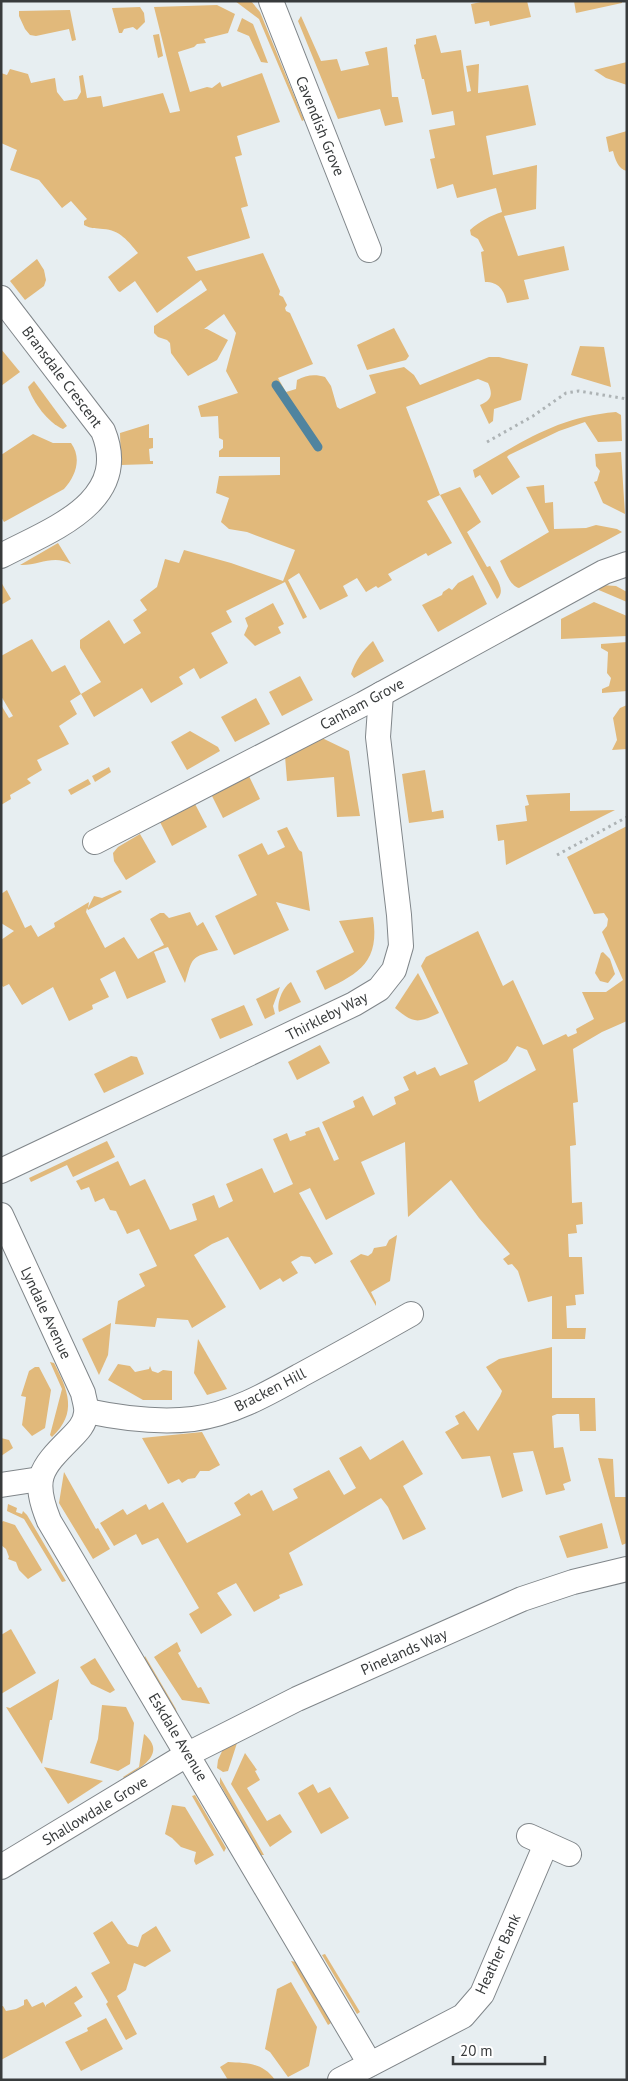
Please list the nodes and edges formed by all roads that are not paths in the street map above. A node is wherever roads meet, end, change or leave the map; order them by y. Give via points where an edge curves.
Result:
1 (271, 1) edge
2 (369, 250) dead end
3 (1, 298) edge
4 (1, 556) edge
5 (627, 564) edge
6 (381, 694) junction
7 (96, 842) dead end
8 (1, 1171) edge
9 (1, 1215) edge
10 (411, 1314) dead end
11 (87, 1411) junction
12 (40, 1479) junction
13 (1, 1485) edge
14 (627, 1569) edge
15 (188, 1754) junction
16 (569, 1854) dead end
17 (1, 1867) edge
18 (370, 2064) junction
19 (340, 2080) edge

1 - 2 street, Cavendish Grove
3 - 4 street, Bransdale Crescent via 103,431 109,453 108,475 102,489 84,509
5 - 6 street, Canham Grove via 604,572
6 - 7 street, Canham Grove
6 - 8 street, Thirkleby Way via 378,737 401,946 394,970 379,989 354,1004
9 - 11 street, Lyndale Avenue via 83,1393
10 - 11 street, Bracken Hill via 260,1397 228,1411 192,1419 154,1419
11 - 12 street via 81,1428 47,1463
12 - 13 street
12 - 15 street, Eskdale Avenue via 41,1500 49,1521
14 - 15 street, Pinelands Way via 522,1599 297,1699
15 - 17 street, Shallowdale Grove
15 - 18 street, Eskdale Avenue
16 - 18 street, Heather Bank via 538,1840 482,1994 463,2016
18 - 19 street, Heather Bank

